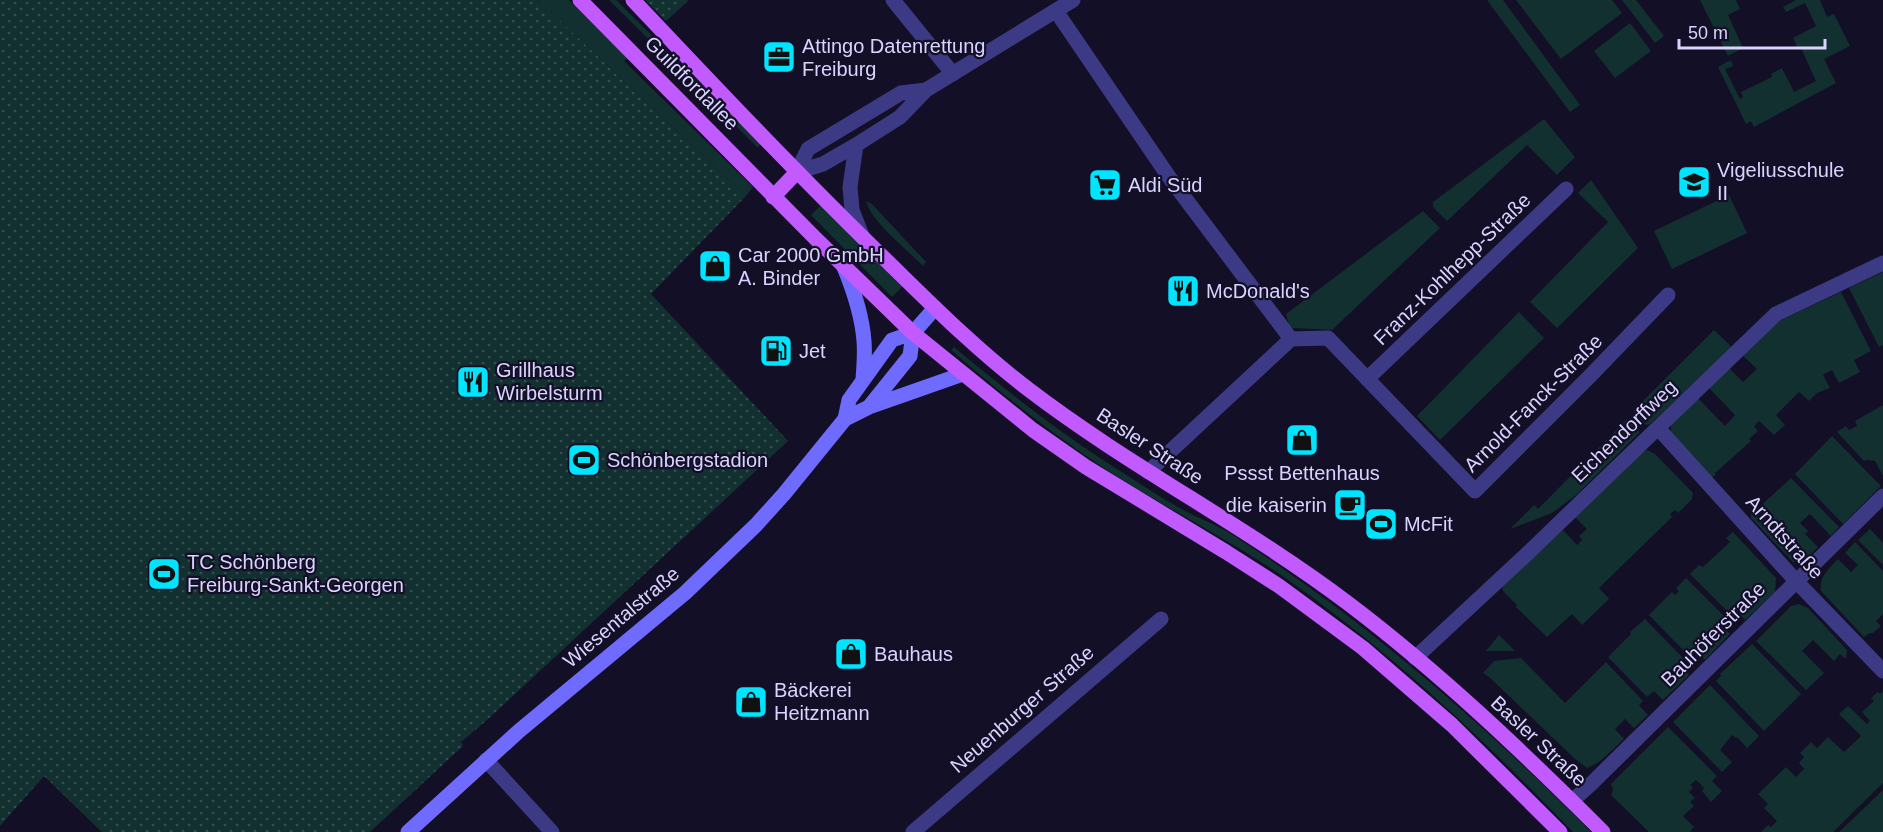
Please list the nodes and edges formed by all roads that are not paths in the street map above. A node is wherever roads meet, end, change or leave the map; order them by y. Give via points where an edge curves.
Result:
1 (580, 0) edge
2 (633, 0) edge
3 (893, 0) edge
4 (1073, 0) edge
5 (1056, 11) junction
6 (953, 74) junction
7 (926, 90) junction
8 (856, 145) junction
9 (797, 172) junction
10 (1566, 189) dead end
11 (773, 197) junction
12 (863, 238) junction
13 (1883, 263) edge
14 (844, 267) junction
15 (1668, 295) dead end
16 (935, 309) junction
17 (914, 333) junction
18 (1291, 339) junction
19 (963, 374) junction
20 (863, 379) junction
21 (1367, 379) junction
22 (869, 407) junction
23 (845, 419) junction
24 (1658, 428) junction
25 (1148, 472) junction
26 (1883, 496) edge
27 (1796, 581) junction
28 (1161, 618) dead end
29 (1415, 658) junction
30 (1883, 671) edge
31 (486, 760) junction
32 (1572, 801) junction
33 (408, 832) edge
34 (552, 832) edge
35 (913, 832) edge
36 (1560, 832) edge
37 (1604, 832) edge

1 - 11 main road, Guildfordallee
2 - 9 main road, Guildfordallee
3 - 6 street
4 - 5 street
5 - 6 street
5 - 18 street via 1169,177
6 - 7 street
7 - 8 street via 900,117
7 - 9 street via 901,93 808,149
8 - 9 street via 823,164
8 - 12 street via 850,187 852,210
9 - 11 main road
9 - 12 main road, Basler Straße
10 - 21 street, Franz-Kohlhepp-Straße
11 - 14 main road
12 - 16 main road, Basler Straße
13 - 24 street, Eichendorffweg via 1776,314
14 - 17 main road
14 - 20 main road via 863,328
15 - 21 street, Arnold-Fanck-Straße via 1475,491
16 - 17 main road, Wiesentalstraße
16 - 25 main road, Basler Straße via 1028,389
17 - 19 main road
17 - 20 main road, Wiesentalstraße via 892,340
17 - 22 main road, Wiesentalstraße via 910,356
18 - 21 street, Arnold-Fanck-Straße via 1328,338
18 - 25 street
19 - 22 main road
19 - 36 main road via 1077,461 1279,586 1363,648 1452,725
20 - 23 main road, Wiesentalstraße via 849,400
22 - 23 main road, Wiesentalstraße
23 - 31 main road, Wiesentalstraße via 756,525 685,592
24 - 27 street, Arndtstraße
24 - 29 street, Eichendorffweg
25 - 29 main road, Basler Straße via 1304,572
26 - 27 street, Bauhöferstraße
27 - 30 street, Arndtstraße
27 - 32 street, Bauhöferstraße
28 - 35 street, Neuenburger Straße
29 - 32 main road, Basler Straße
31 - 33 main road, Wiesentalstraße
31 - 34 street
32 - 37 main road, Basler Straße

